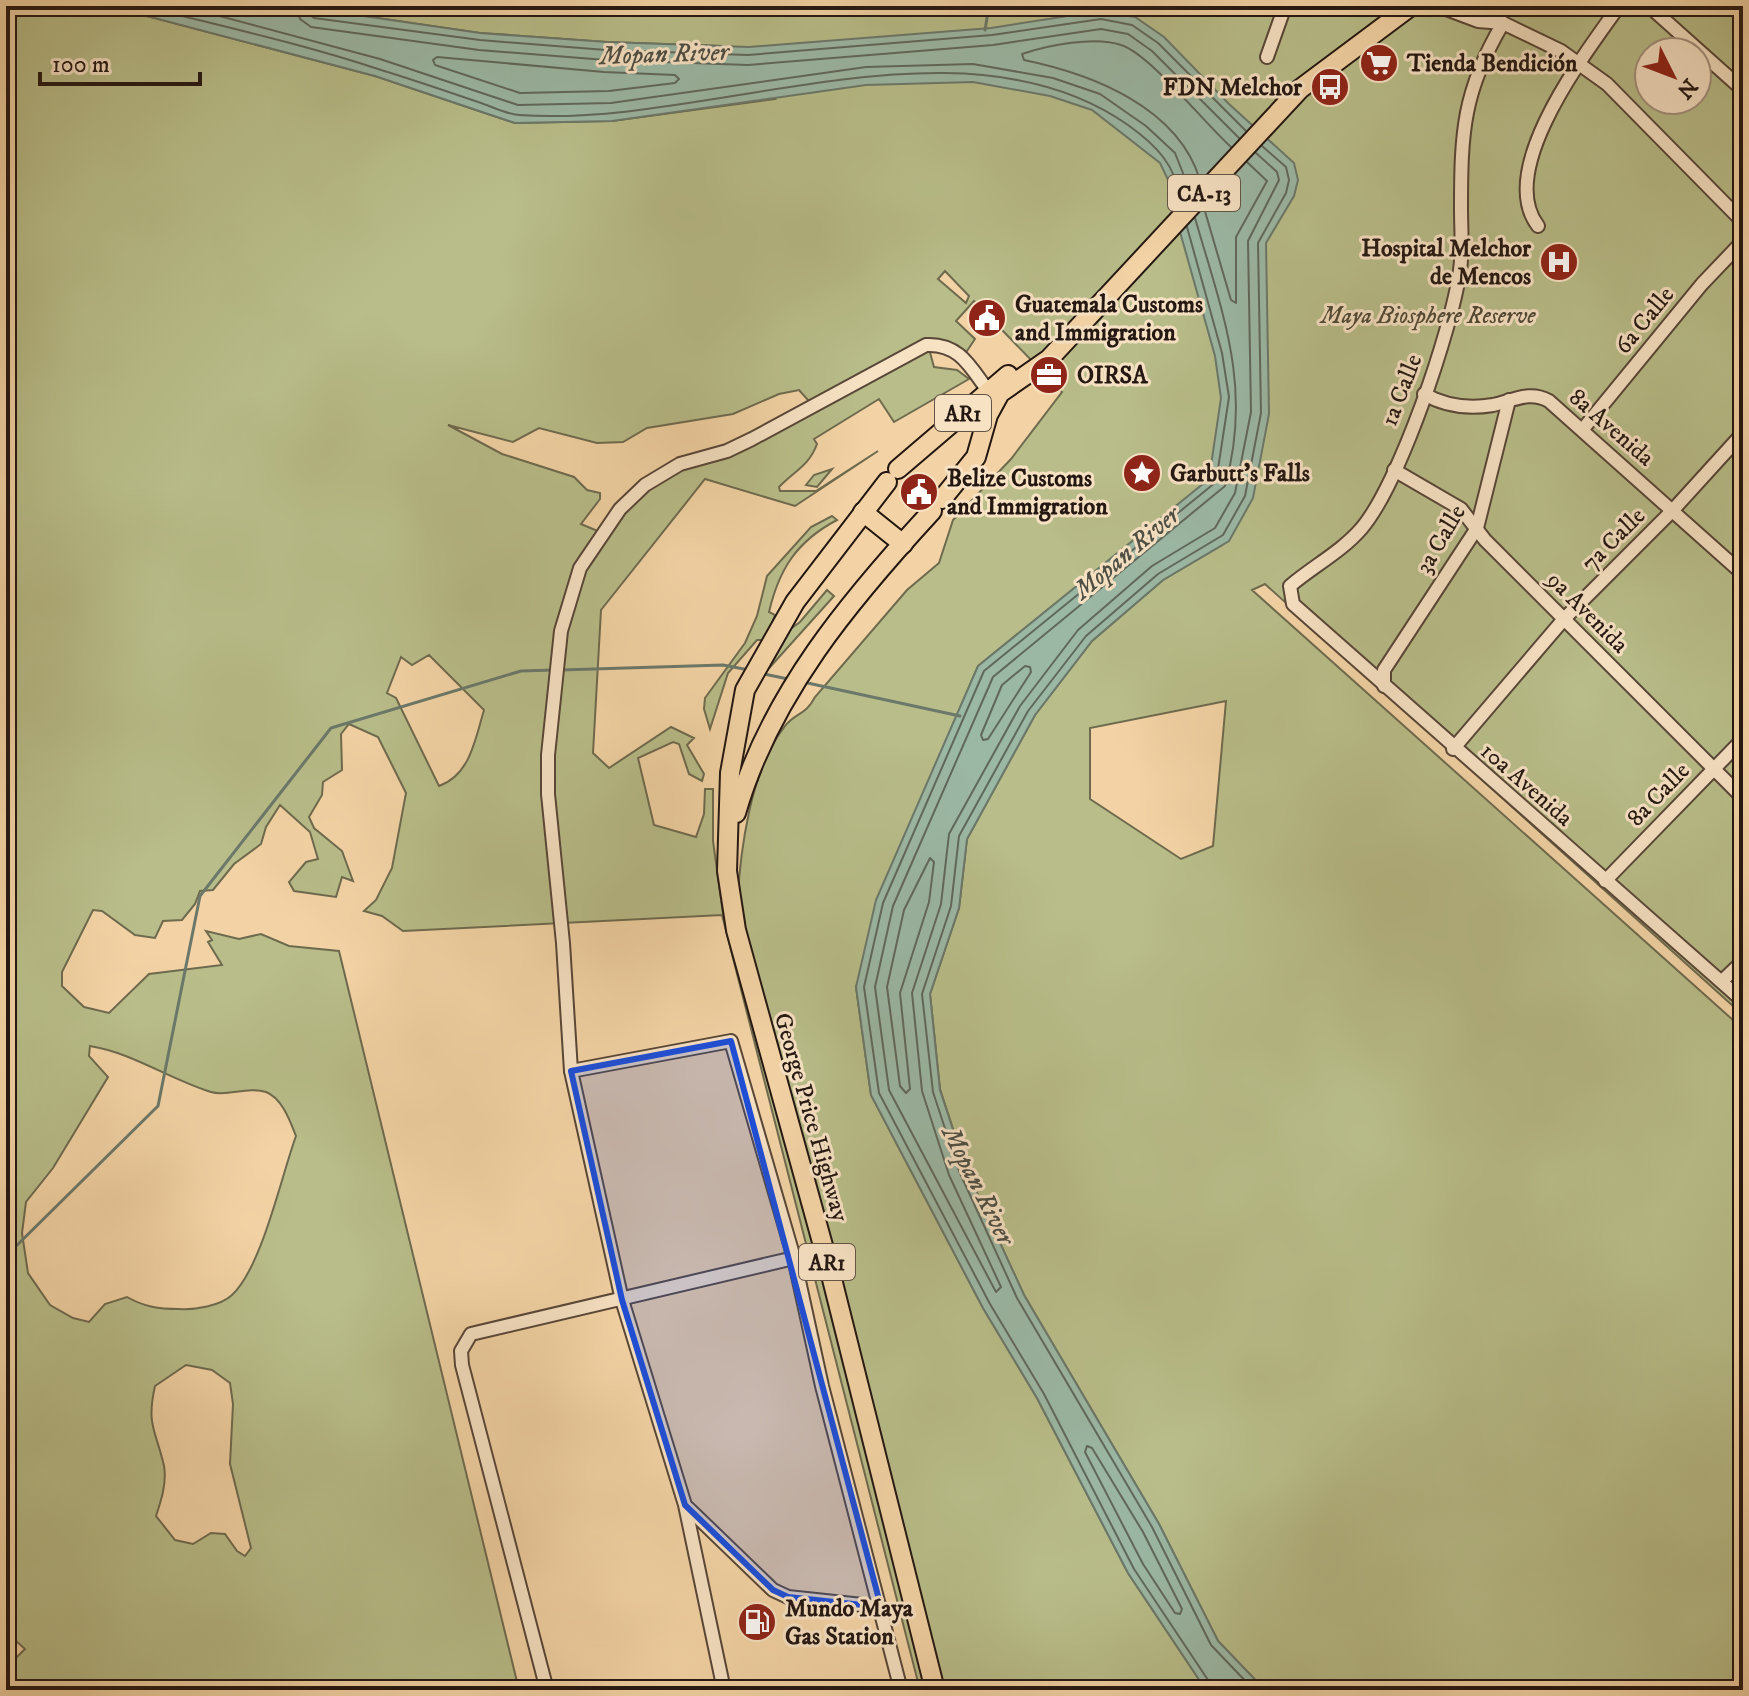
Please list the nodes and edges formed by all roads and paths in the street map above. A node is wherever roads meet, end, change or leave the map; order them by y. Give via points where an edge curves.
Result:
1 (1285, 6) edge
2 (1438, 6) edge
3 (1479, 6) edge
4 (1619, 6) edge
5 (1649, 6) edge
6 (1401, 9) edge
7 (1503, 23) junction
8 (1267, 57) dead end
9 (1579, 62) junction
10 (1743, 90) edge
11 (1743, 222) edge
12 (1538, 226) dead end
13 (1743, 241) edge
14 (1035, 364) joint
15 (1424, 394) junction
16 (991, 396) junction
17 (1509, 400) junction
18 (1583, 429) junction
19 (1743, 433) edge
20 (1394, 470) junction
21 (1673, 510) junction
22 (863, 512) junction
23 (1477, 528) junction
24 (903, 544) junction
25 (1743, 574) edge
26 (1290, 594) joint
27 (1564, 619) junction
28 (1384, 686) junction
29 (1743, 739) edge
30 (1453, 749) junction
31 (1713, 769) junction
32 (1743, 798) edge
33 (730, 834) junction
34 (1605, 881) junction
35 (1743, 961) edge
36 (1722, 981) junction
37 (1743, 1001) edge
38 (571, 1071) junction
39 (794, 1258) junction
40 (622, 1300) junction
41 (685, 1505) junction
42 (881, 1607) junction
43 (723, 1684) edge
44 (547, 1690) edge
45 (715, 1690) edge
46 (901, 1690) edge
47 (935, 1690) edge

1 - 8 street
2 - 7 street via 1478,21
3 - 7 street
4 - 9 street
5 - 10 street
6 - 14 highway, CA-13 via 1313,77 1131,273
7 - 9 street
7 - 15 street, 1a Calle via 1481,61 1468,99 1461,157 1460,269
9 - 11 street via 1631,106
9 - 12 street via 1528,162 1524,192 1528,214
13 - 18 street, 6a Calle
14 - 16 highway, George Price Highway / AR1
15 - 17 street, 8a Avenida via 1457,406
15 - 20 street, 1a Calle
16 - 22 highway, George Price Highway / AR1 via 892,476
16 - 24 highway, George Price Highway / AR1 via 976,457
16 - 38 street via 956,350 926,345 752,439 664,472 620,509 600,534 568,600 548,755
17 - 18 street, 8a Avenida via 1540,396
17 - 23 street, 3a Calle
18 - 21 street, 8a Avenida
19 - 21 street, 7a Calle
20 - 23 street, 9a Avenida via 1449,501
20 - 26 street, 1a Calle via 1360,531 1290,586
21 - 25 street, 8a Avenida
21 - 27 street, 7a Calle
22 - 24 highway
22 - 33 highway, George Price Highway / AR1 via 795,602 745,690 732,749
23 - 27 street, 9a Avenida
23 - 28 street, 3a Calle via 1384,670
24 - 33 highway, George Price Highway / AR1 via 791,686 759,749
26 - 28 street, 10a Avenida via 1293,604
27 - 30 street, 7a Calle
27 - 31 street, 9a Avenida
28 - 30 street, 10a Avenida
29 - 31 street, 8a Calle
30 - 34 street, 10a Avenida
31 - 32 street, 9a Avenida
31 - 34 street, 8a Calle
33 - 47 highway, George Price Highway / AR1 via 727,871 736,930 830,1271
34 - 36 street, 10a Avenida
35 - 36 street
36 - 37 street, 10a Avenida
38 - 39 street via 731,1041
38 - 40 street
39 - 40 street
39 - 42 street
40 - 41 street
40 - 44 street via 471,1334 461,1351
41 - 42 street via 763,1582 781,1593
41 - 43 street
42 - 46 street
43 - 45 street

